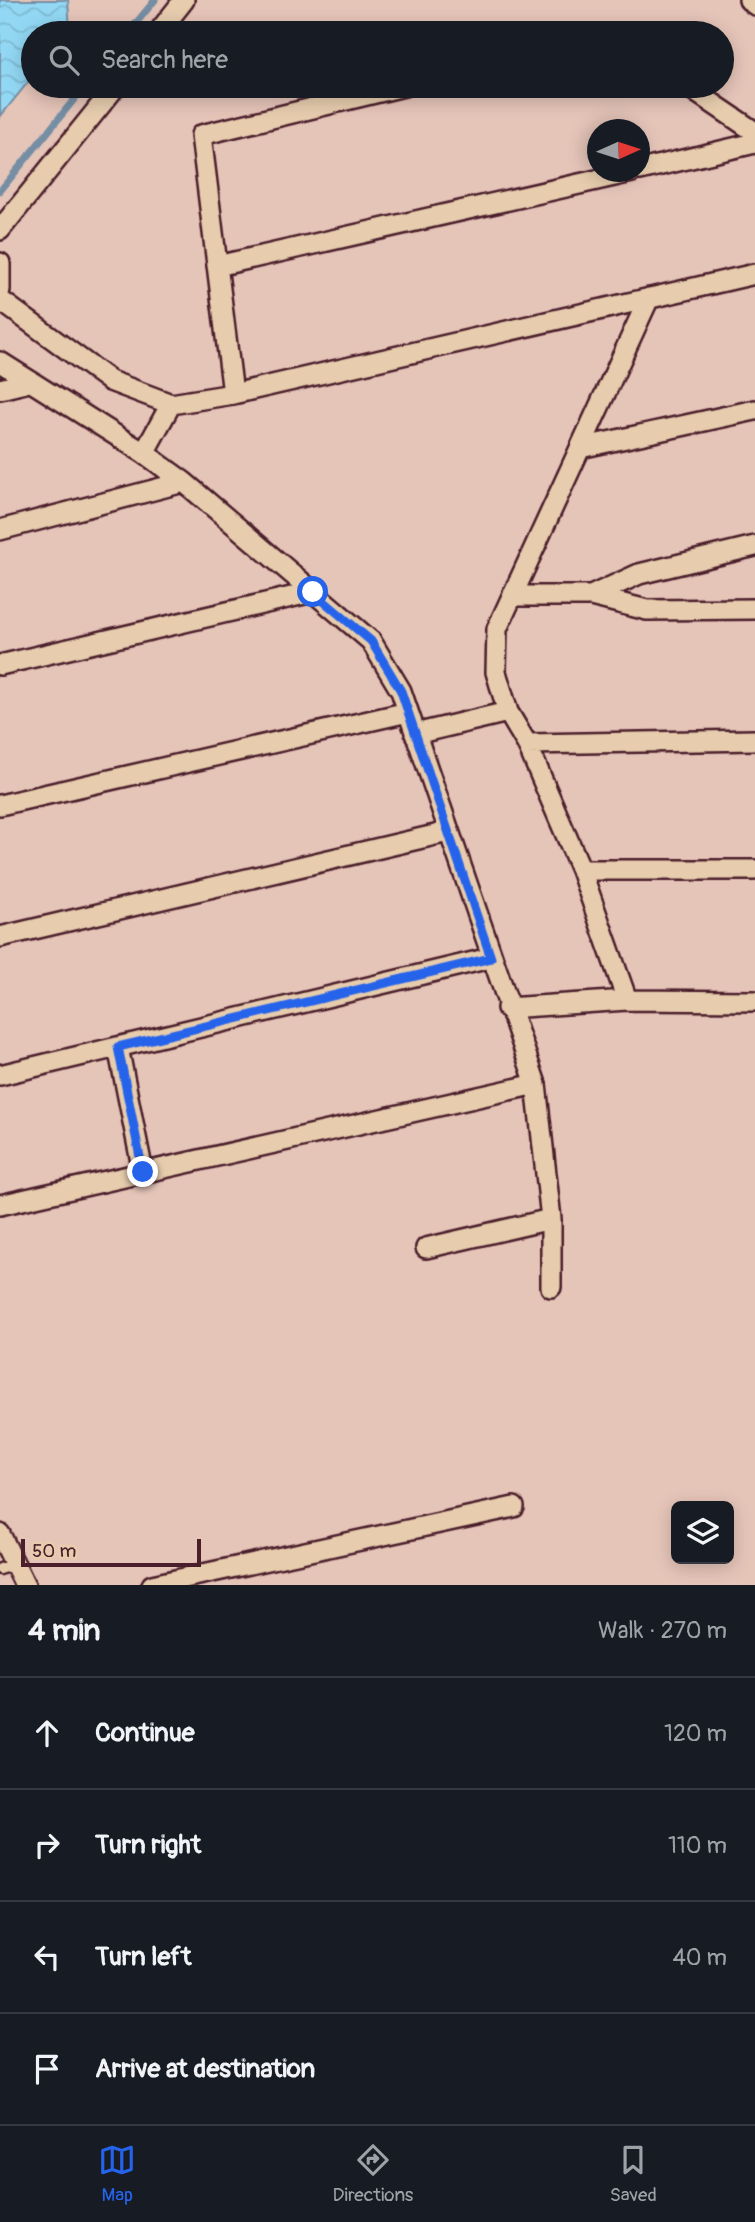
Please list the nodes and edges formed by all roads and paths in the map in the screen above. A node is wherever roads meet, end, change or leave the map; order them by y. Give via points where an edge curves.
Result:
1 (184, 0) edge
2 (749, 0) edge
3 (755, 5) edge
4 (167, 21) edge
5 (106, 98) edge
6 (354, 98) edge
7 (705, 98) edge
8 (755, 132) edge
9 (755, 144) edge
10 (650, 168) edge
11 (588, 182) edge
12 (0, 230) edge
13 (0, 263) edge
14 (217, 266) junction
15 (755, 274) edge
16 (0, 290) edge
17 (649, 298) junction
18 (0, 300) edge
19 (0, 362) edge
20 (29, 382) junction
21 (0, 389) edge
22 (233, 394) junction
23 (171, 404) junction
24 (755, 410) edge
25 (580, 448) junction
26 (145, 453) junction
27 (184, 482) junction
28 (0, 530) edge
29 (755, 546) edge
30 (313, 592) junction
31 (512, 596) junction
32 (591, 596) junction
33 (755, 609) edge
34 (0, 665) edge
35 (408, 712) junction
36 (508, 712) junction
37 (415, 734) junction
38 (755, 740) edge
39 (527, 744) junction
40 (0, 805) edge
41 (448, 832) junction
42 (581, 870) junction
43 (755, 870) edge
44 (0, 937) edge
45 (491, 958) junction
46 (627, 1000) junction
47 (755, 1001) edge
48 (507, 1008) junction
49 (118, 1047) junction
50 (0, 1075) edge
51 (536, 1084) junction
52 (143, 1172) junction
53 (0, 1205) edge
54 (551, 1219) junction
55 (426, 1248) dead end
56 (551, 1287) dead end
57 (514, 1507) dead end
58 (0, 1535) edge
59 (7, 1567) edge
60 (25, 1585) edge
61 (152, 1585) edge

1 - 4 street
2 - 3 street
5 - 12 street
6 - 14 street via 201,135
7 - 8 street
9 - 10 street
11 - 14 street
13 - 16 street
14 - 22 street
15 - 17 street
17 - 22 street
17 - 25 street
18 - 23 street via 110,381
19 - 20 street
20 - 21 street
20 - 26 street
22 - 23 street
23 - 26 street
24 - 25 street
25 - 31 street
26 - 27 street
27 - 28 street
27 - 30 street
29 - 32 street via 639,574
30 - 34 street
30 - 35 street via 371,641
31 - 32 street
31 - 36 street via 497,629 496,672
32 - 33 street via 647,610
35 - 37 street
35 - 40 street
36 - 37 street
36 - 39 street
37 - 41 street
38 - 39 street
39 - 42 street
41 - 44 street
41 - 45 street
42 - 43 street
42 - 46 street
45 - 48 street
45 - 49 street
46 - 47 street
46 - 48 street
48 - 51 street
49 - 50 street
49 - 52 street
51 - 52 street
51 - 54 street
52 - 53 street
54 - 55 street
54 - 56 street
57 - 61 street
58 - 59 street
59 - 60 street

